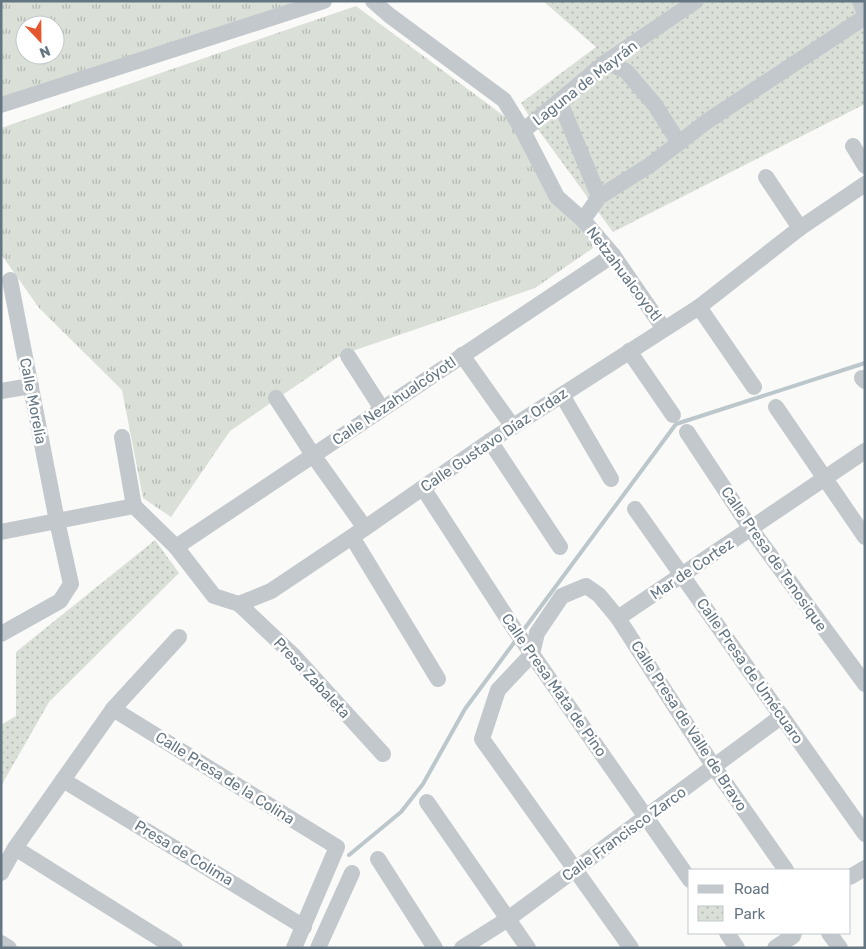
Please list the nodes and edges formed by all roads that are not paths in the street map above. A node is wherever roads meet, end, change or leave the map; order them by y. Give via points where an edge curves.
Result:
1 (324, 1) edge
2 (373, 1) edge
3 (696, 1) edge
4 (860, 1) edge
5 (865, 16) edge
6 (606, 62) junction
7 (560, 102) junction
8 (1, 105) edge
9 (527, 137) junction
10 (679, 142) junction
11 (853, 146) dead end
12 (865, 166) edge
13 (766, 176) dead end
14 (865, 184) edge
15 (599, 197) junction
16 (583, 220) junction
17 (800, 228) junction
18 (613, 255) junction
19 (10, 280) dead end
20 (699, 307) junction
21 (664, 329) junction
22 (629, 351) junction
23 (462, 355) junction
24 (348, 356) dead end
25 (31, 386) junction
26 (754, 387) dead end
27 (1, 391) edge
28 (562, 395) junction
29 (276, 398) dead end
30 (776, 407) dead end
31 (382, 409) junction
32 (673, 415) dead end
33 (513, 427) junction
34 (687, 432) dead end
35 (122, 438) dead end
36 (490, 441) junction
37 (865, 451) edge
38 (313, 455) junction
39 (825, 478) junction
40 (611, 479) dead end
41 (423, 488) junction
42 (134, 506) junction
43 (635, 509) dead end
44 (57, 521) junction
45 (751, 529) junction
46 (1, 532) edge
47 (358, 533) junction
48 (865, 537) edge
49 (176, 546) junction
50 (560, 547) dead end
51 (682, 576) junction
52 (238, 604) junction
53 (618, 618) junction
54 (1, 634) edge
55 (179, 638) dead end
56 (528, 649) junction
57 (862, 675) edge
58 (438, 679) dead end
59 (113, 708) junction
60 (782, 716) junction
61 (383, 754) dead end
62 (714, 767) junction
63 (63, 780) junction
64 (427, 802) dead end
65 (646, 817) junction
66 (865, 834) edge
67 (15, 848) junction
68 (378, 859) dead end
69 (865, 868) edge
70 (575, 869) junction
71 (785, 869) edge
72 (1, 873) edge
73 (352, 873) dead end
74 (851, 876) edge
75 (688, 877) edge
76 (508, 919) junction
77 (304, 927) junction
78 (728, 934) edge
79 (794, 934) edge
80 (830, 934) edge
81 (1, 942) edge
82 (9, 948) edge
83 (175, 948) edge
84 (294, 948) edge
85 (318, 948) edge
86 (435, 948) edge
87 (462, 948) edge
88 (528, 948) edge
89 (632, 948) edge
90 (737, 948) edge
91 (775, 948) edge
92 (840, 948) edge

1 - 8 street
2 - 9 street, Netzahualcoyotl via 504,100
3 - 6 street, Laguna de Mayrán
4 - 5 street
5 - 10 street
6 - 7 street, Laguna de Mayrán
6 - 10 street via 626,71 655,105
7 - 9 street, Laguna de Mayrán
7 - 15 street
9 - 16 street, Netzahualcoyotl via 557,197
10 - 15 street via 650,165
11 - 12 street
13 - 17 street
14 - 17 street, Calle Gustavo Díaz Ordaz
15 - 16 street
16 - 18 street, Netzahualcoyotl
17 - 20 street, Calle Gustavo Díaz Ordaz
18 - 21 street, Netzahualcoyotl
18 - 23 street, Calle Nezahualcóyotl
19 - 25 street, Calle Morelia
20 - 21 street, Calle Gustavo Díaz Ordaz
20 - 26 street
21 - 22 street, Calle Gustavo Díaz Ordaz
22 - 28 street, Calle Gustavo Díaz Ordaz
22 - 32 street
23 - 31 street, Calle Nezahualcóyotl
23 - 33 street
24 - 31 street
25 - 27 street
25 - 44 street, Calle Morelia
28 - 33 street, Calle Gustavo Díaz Ordaz
28 - 40 street
29 - 38 street
30 - 39 street
31 - 38 street, Calle Nezahualcóyotl
33 - 36 street, Calle Gustavo Díaz Ordaz
34 - 45 street, Calle Presa de Tenosique
35 - 42 street
36 - 41 street, Calle Gustavo Díaz Ordaz
36 - 50 street
37 - 39 street, Mar de Cortez
38 - 47 street
38 - 49 street, Calle Nezahualcóyotl
39 - 45 street, Mar de Cortez
39 - 48 street
41 - 47 street, Calle Gustavo Díaz Ordaz
41 - 56 street, Calle Presa Mata de Pino
42 - 44 street
42 - 49 street
43 - 51 street, Calle Presa de Umécuaro
44 - 46 street
44 - 54 street, Calle Morelia via 71,584 60,601
45 - 51 street, Mar de Cortez
45 - 57 street, Calle Presa de Tenosique
47 - 52 street, Calle Gustavo Díaz Ordaz via 270,591
47 - 58 street
49 - 52 street via 214,596
51 - 53 street, Mar de Cortez
51 - 60 street, Calle Presa de Umécuaro
52 - 61 street, Presa Zabaleta via 292,654
53 - 56 street, Calle Presa de Valle de Bravo via 599,595 586,586 575,589 562,596
53 - 62 street, Calle Presa de Valle de Bravo
55 - 59 street
56 - 65 street, Calle Presa Mata de Pino
56 - 70 street via 498,690 482,739
59 - 63 street
59 - 77 street, Calle Presa de la Colina via 336,847
60 - 62 street, Calle Francisco Zarco
60 - 66 street, Calle Presa de Umécuaro
62 - 65 street, Calle Francisco Zarco
62 - 71 street, Calle Presa de Valle de Bravo
63 - 67 street
63 - 77 street, Presa de Colima
64 - 76 street
65 - 70 street, Calle Francisco Zarco
65 - 75 street, Calle Presa Mata de Pino
67 - 72 street
67 - 83 street
68 - 86 street
69 - 74 street
70 - 76 street, Calle Francisco Zarco
70 - 89 street
73 - 85 street
76 - 87 street, Calle Francisco Zarco
76 - 88 street
77 - 84 street
78 - 90 street
79 - 91 street
80 - 92 street
81 - 82 street

